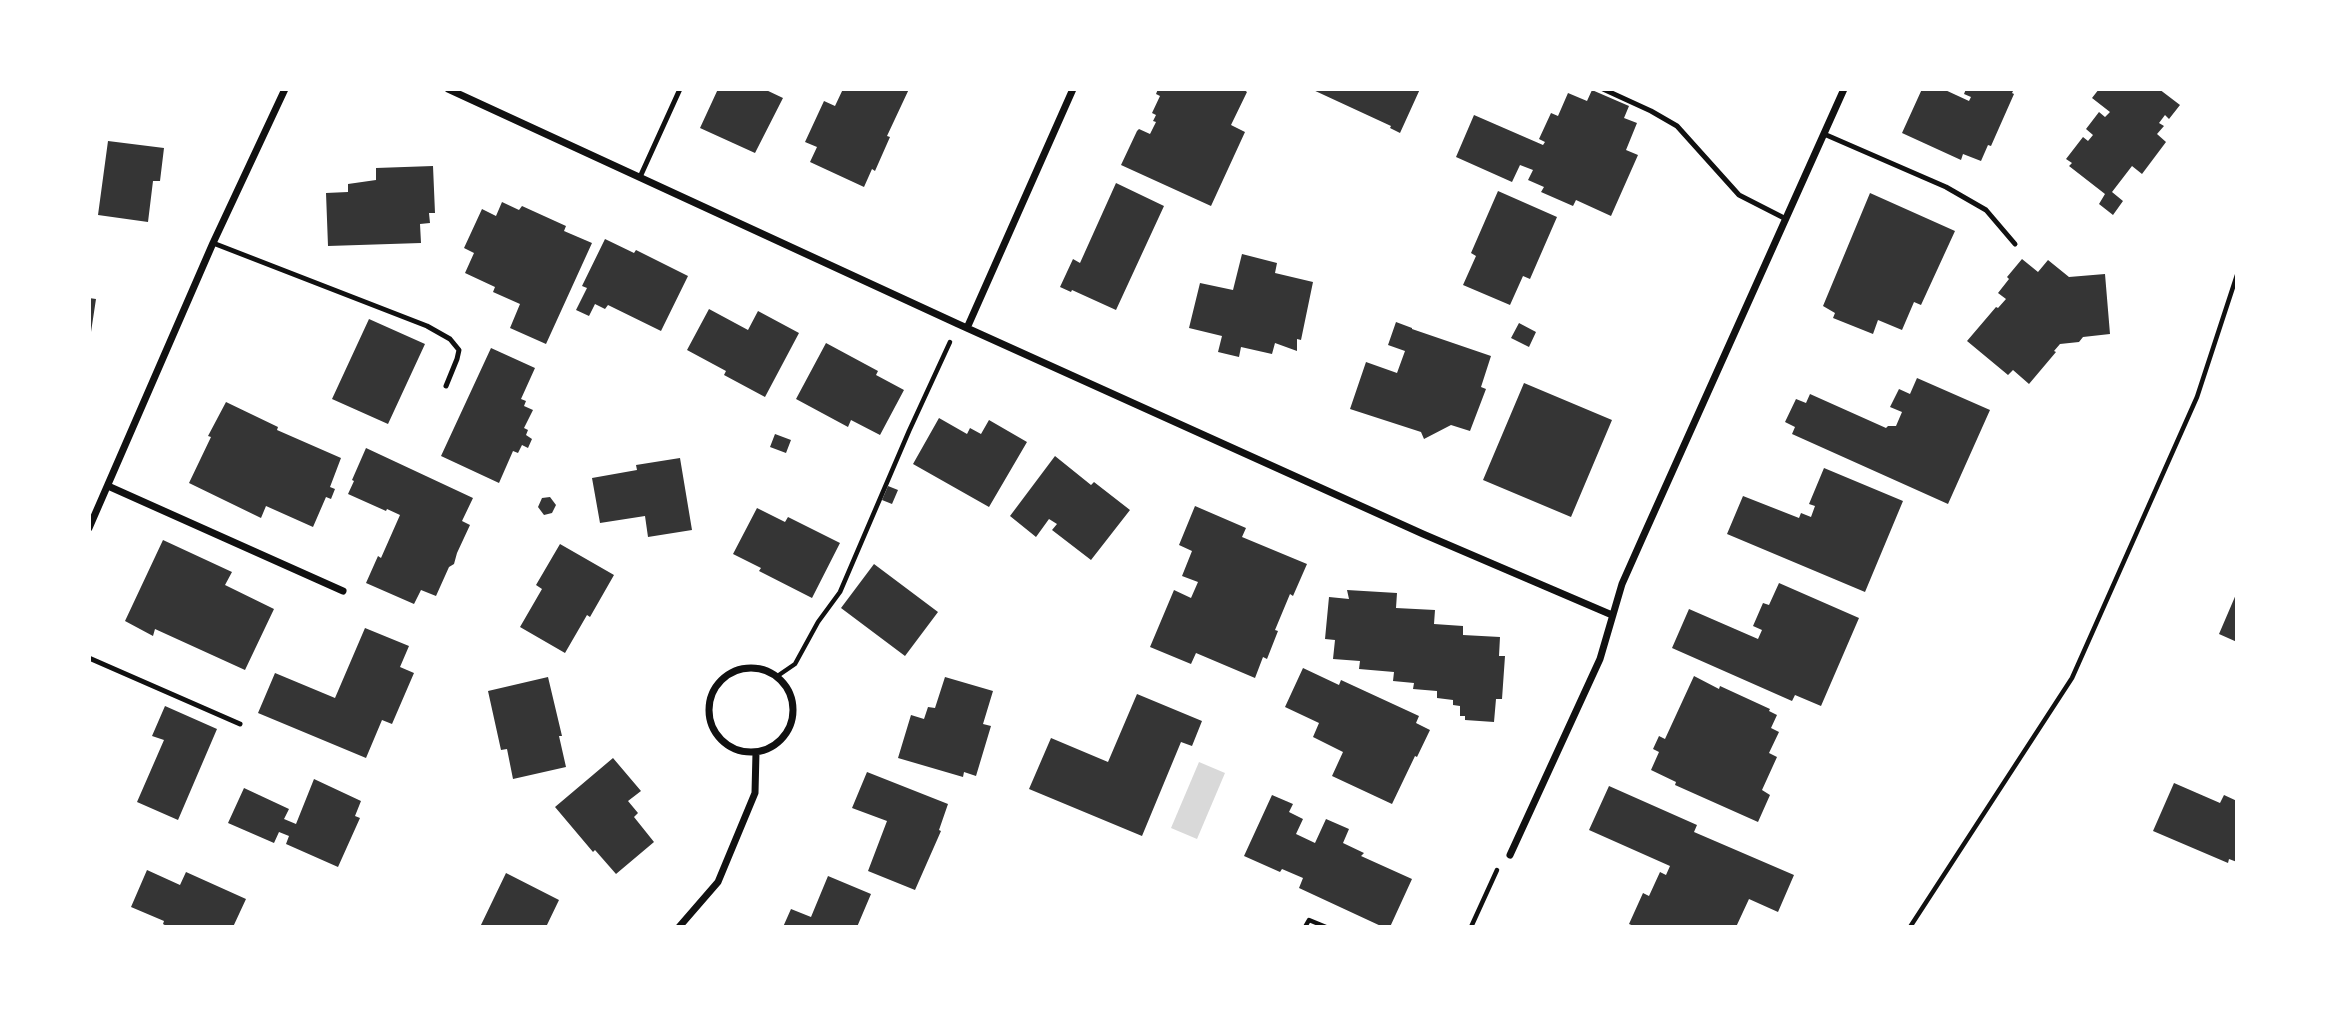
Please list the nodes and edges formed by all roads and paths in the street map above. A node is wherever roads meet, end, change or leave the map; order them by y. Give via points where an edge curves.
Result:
1 (285, 89) edge
2 (447, 89) edge
3 (680, 89) edge
4 (1073, 89) edge
5 (1603, 89) edge
6 (1844, 89) edge
7 (1824, 134) junction
8 (640, 177) junction
9 (1786, 219) junction
10 (213, 243) junction
11 (2015, 244) dead end
12 (2237, 275) edge
13 (958, 324) junction
14 (967, 328) junction
15 (446, 386) dead end
16 (108, 486) junction
17 (92, 516) edge
18 (89, 528) edge
19 (343, 591) dead end
20 (1612, 615) junction
21 (89, 658) edge
22 (776, 677) junction
23 (240, 724) dead end
24 (756, 752) junction
25 (1510, 855) dead end
26 (1497, 870) dead end
27 (679, 927) edge
28 (1305, 927) edge
29 (1326, 927) edge
30 (1472, 927) edge
31 (1910, 927) edge

1 - 10 street
2 - 8 street
3 - 8 lane
4 - 14 street
5 - 9 lane via 1677,126 1739,195
6 - 7 street
7 - 9 street
7 - 11 lane via 1946,187 1986,210
8 - 13 street
9 - 20 street
10 - 15 lane via 450,339 459,349
10 - 16 street
12 - 31 path via 2197,397 2072,678
13 - 14 street
13 - 22 path via 840,592 795,664
14 - 20 street
16 - 17 street
16 - 19 street
17 - 18 street
20 - 25 street via 1600,659
21 - 23 lane
22 - 24 street via 788,689 792,721 785,736
22 - 24 street via 761,669 729,673 710,699 708,716 714,732 725,744
24 - 27 street via 755,793 718,882
26 - 30 path
28 - 29 path via 1309,920

